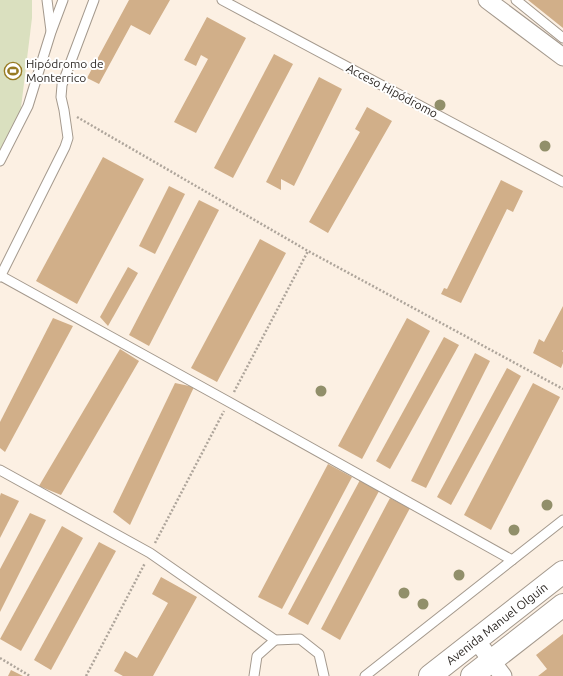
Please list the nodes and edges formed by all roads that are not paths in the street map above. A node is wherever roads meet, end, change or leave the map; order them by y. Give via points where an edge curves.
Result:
1 (47, 0) edge
2 (63, 0) edge
3 (94, 0) edge
4 (222, 0) edge
5 (487, 0) edge
6 (516, 0) edge
7 (51, 32) junction
8 (563, 38) edge
9 (563, 57) edge
10 (0, 161) edge
11 (563, 182) edge
12 (0, 277) edge
13 (0, 470) edge
14 (563, 520) edge
15 (512, 560) junction
16 (563, 572) edge
17 (563, 605) edge
18 (275, 640) junction
19 (476, 640) junction
20 (497, 668) edge
21 (254, 676) edge
22 (324, 676) edge
23 (365, 676) edge
24 (430, 676) edge
25 (472, 676) edge

1 - 7 lane
2 - 7 lane
3 - 12 lane via 62,85 61,97 68,138 65,147
4 - 11 lane, Acceso Hipódromo
5 - 9 street
6 - 8 lane
7 - 10 lane via 28,106
12 - 15 lane
13 - 18 lane via 150,553
14 - 15 lane
15 - 23 lane
16 - 19 street, Avenida Manuel Olguín
17 - 20 street
18 - 21 lane via 257,656
18 - 22 lane via 300,639 319,654
19 - 20 street
19 - 24 street, Avenida Manuel Olguín
20 - 25 street

